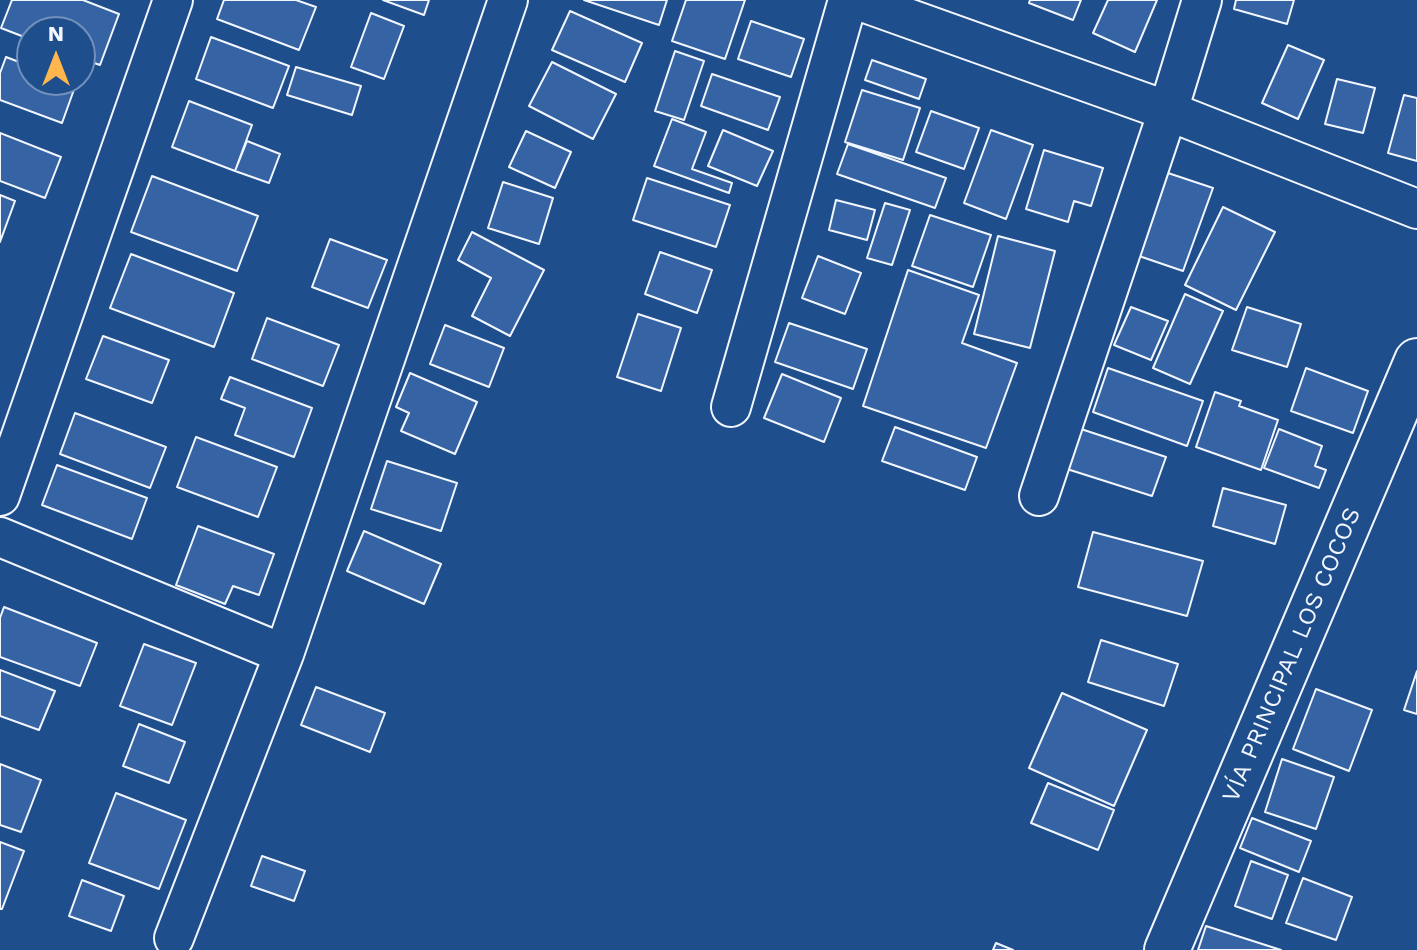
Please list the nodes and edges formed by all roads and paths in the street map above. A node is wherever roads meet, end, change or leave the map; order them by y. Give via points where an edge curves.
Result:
1 (173, 0) edge
2 (508, 0) edge
3 (848, 0) edge
4 (857, 0) edge
5 (1202, 0) edge
6 (1168, 111) junction
7 (1417, 209) edge
8 (1417, 361) edge
9 (731, 407) dead end
10 (0, 496) edge
11 (1039, 496) dead end
12 (0, 537) edge
13 (284, 654) junction
14 (174, 938) dead end
15 (1167, 950) edge

1 - 10 street
2 - 13 street
3 - 9 street
4 - 6 street
5 - 6 street
6 - 7 street
6 - 11 street
8 - 15 street, VÍA PRINCIPAL LOS COCOS
12 - 13 street
13 - 14 street

